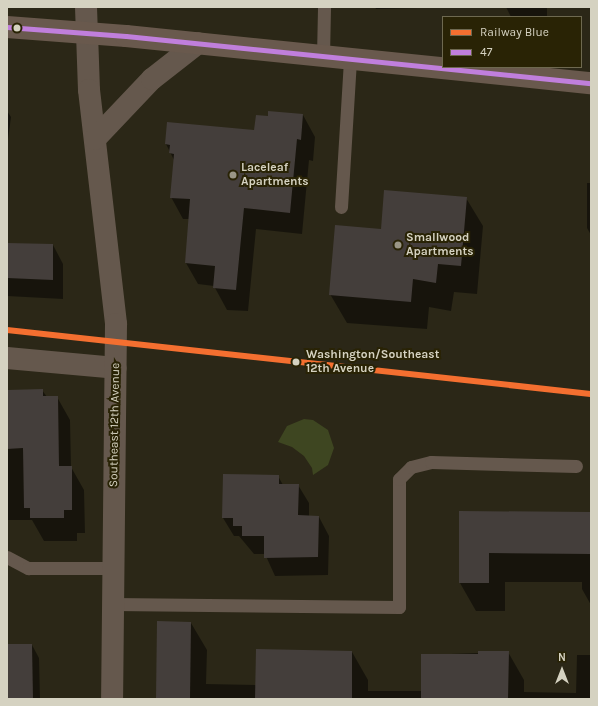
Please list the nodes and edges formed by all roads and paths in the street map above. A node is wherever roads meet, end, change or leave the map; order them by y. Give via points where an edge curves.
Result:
1 (86, 7) edge
2 (324, 7) edge
3 (7, 27) edge
4 (87, 33) junction
5 (198, 43) junction
6 (323, 56) junction
7 (350, 59) junction
8 (591, 84) edge
9 (95, 139) junction
10 (341, 207) dead end
11 (7, 358) edge
12 (116, 368) junction
13 (576, 466) dead end
14 (7, 557) edge
15 (113, 568) junction
16 (113, 604) junction
17 (112, 699) edge

1 - 4 street, Southeast 12th Avenue
2 - 6 lane
3 - 4 main road
4 - 5 main road
4 - 9 street, Southeast 12th Avenue
5 - 6 main road
5 - 9 street via 152,79
6 - 7 main road
7 - 8 main road
7 - 10 lane
9 - 12 street, Southeast 12th Avenue via 116,324
11 - 12 street
12 - 15 street, Southeast 12th Avenue
13 - 16 lane via 431,462 412,467 399,480 399,607
14 - 15 lane via 28,568
15 - 16 street, Southeast 12th Avenue
16 - 17 street, Southeast 12th Avenue

